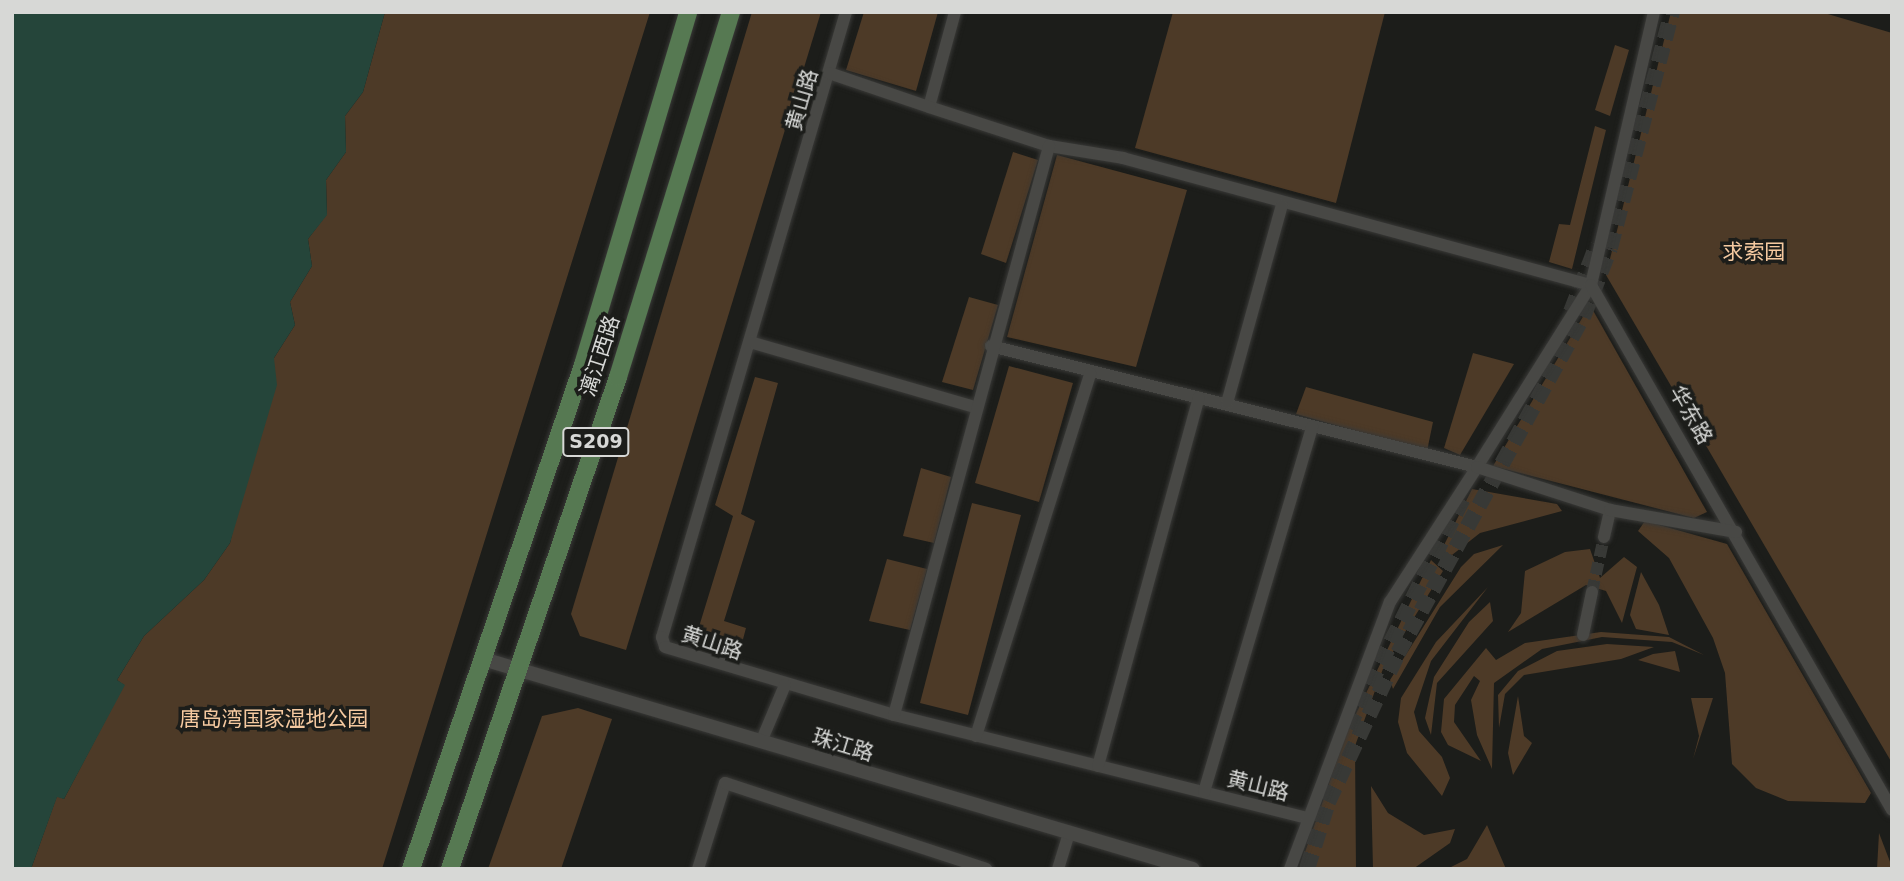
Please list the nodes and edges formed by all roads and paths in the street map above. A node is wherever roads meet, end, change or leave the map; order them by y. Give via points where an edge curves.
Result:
1 (688, 12) edge
2 (731, 12) edge
3 (846, 12) edge
4 (956, 12) edge
5 (1654, 12) edge
6 (829, 73) junction
7 (929, 107) junction
8 (1049, 146) junction
9 (1282, 205) junction
10 (1591, 285) junction
11 (752, 343) junction
12 (991, 346) junction
13 (1090, 374) junction
14 (1199, 398) junction
15 (1227, 403) junction
16 (975, 407) junction
17 (1312, 427) junction
18 (1477, 467) junction
19 (1610, 510) junction
20 (1735, 532) junction
21 (1604, 537) tunnel mouth
22 (1592, 592) tunnel mouth
23 (1583, 635) dead end
24 (483, 659) junction
25 (518, 670) junction
26 (785, 685) junction
27 (894, 715) junction
28 (976, 736) junction
29 (761, 742) junction
30 (1098, 766) junction
31 (1203, 792) junction
32 (1892, 810) edge
33 (1307, 818) junction
34 (1069, 834) junction
35 (411, 869) edge
36 (450, 869) edge
37 (698, 869) edge
38 (986, 869) edge
39 (1058, 869) edge
40 (1192, 869) edge
41 (1290, 869) edge

1 - 24 main road, 漓江西路 / S209 via 583,365
2 - 25 main road, 漓江西路 / S209 via 618,377
3 - 6 street, 黄山路
4 - 7 street
5 - 10 street
6 - 7 street
6 - 11 street, 黄山路
7 - 8 street
8 - 9 street via 1123,158
8 - 12 street
9 - 10 street
9 - 15 street
10 - 18 street
10 - 20 street, 华东路
11 - 16 street
11 - 26 street, 黄山路 via 662,637 671,654
12 - 13 street
12 - 16 street
13 - 14 street
13 - 28 street
14 - 15 street
14 - 30 street
15 - 17 street
16 - 27 street
17 - 18 street
17 - 31 street
18 - 19 street
18 - 33 street via 1390,602
19 - 20 street
19 - 21 street
20 - 32 street, 华东路
22 - 23 street
24 - 25 street, 珠江路
24 - 35 main road, 漓江西路 / S209
25 - 29 street, 珠江路
25 - 36 main road, 漓江西路 / S209
26 - 27 street, 黄山路
26 - 29 street
27 - 28 street, 黄山路
28 - 30 street, 黄山路
29 - 34 street, 珠江路
30 - 31 street, 黄山路
31 - 33 street, 黄山路
33 - 41 street
34 - 39 street
34 - 40 street, 珠江路
37 - 38 street via 725,783

